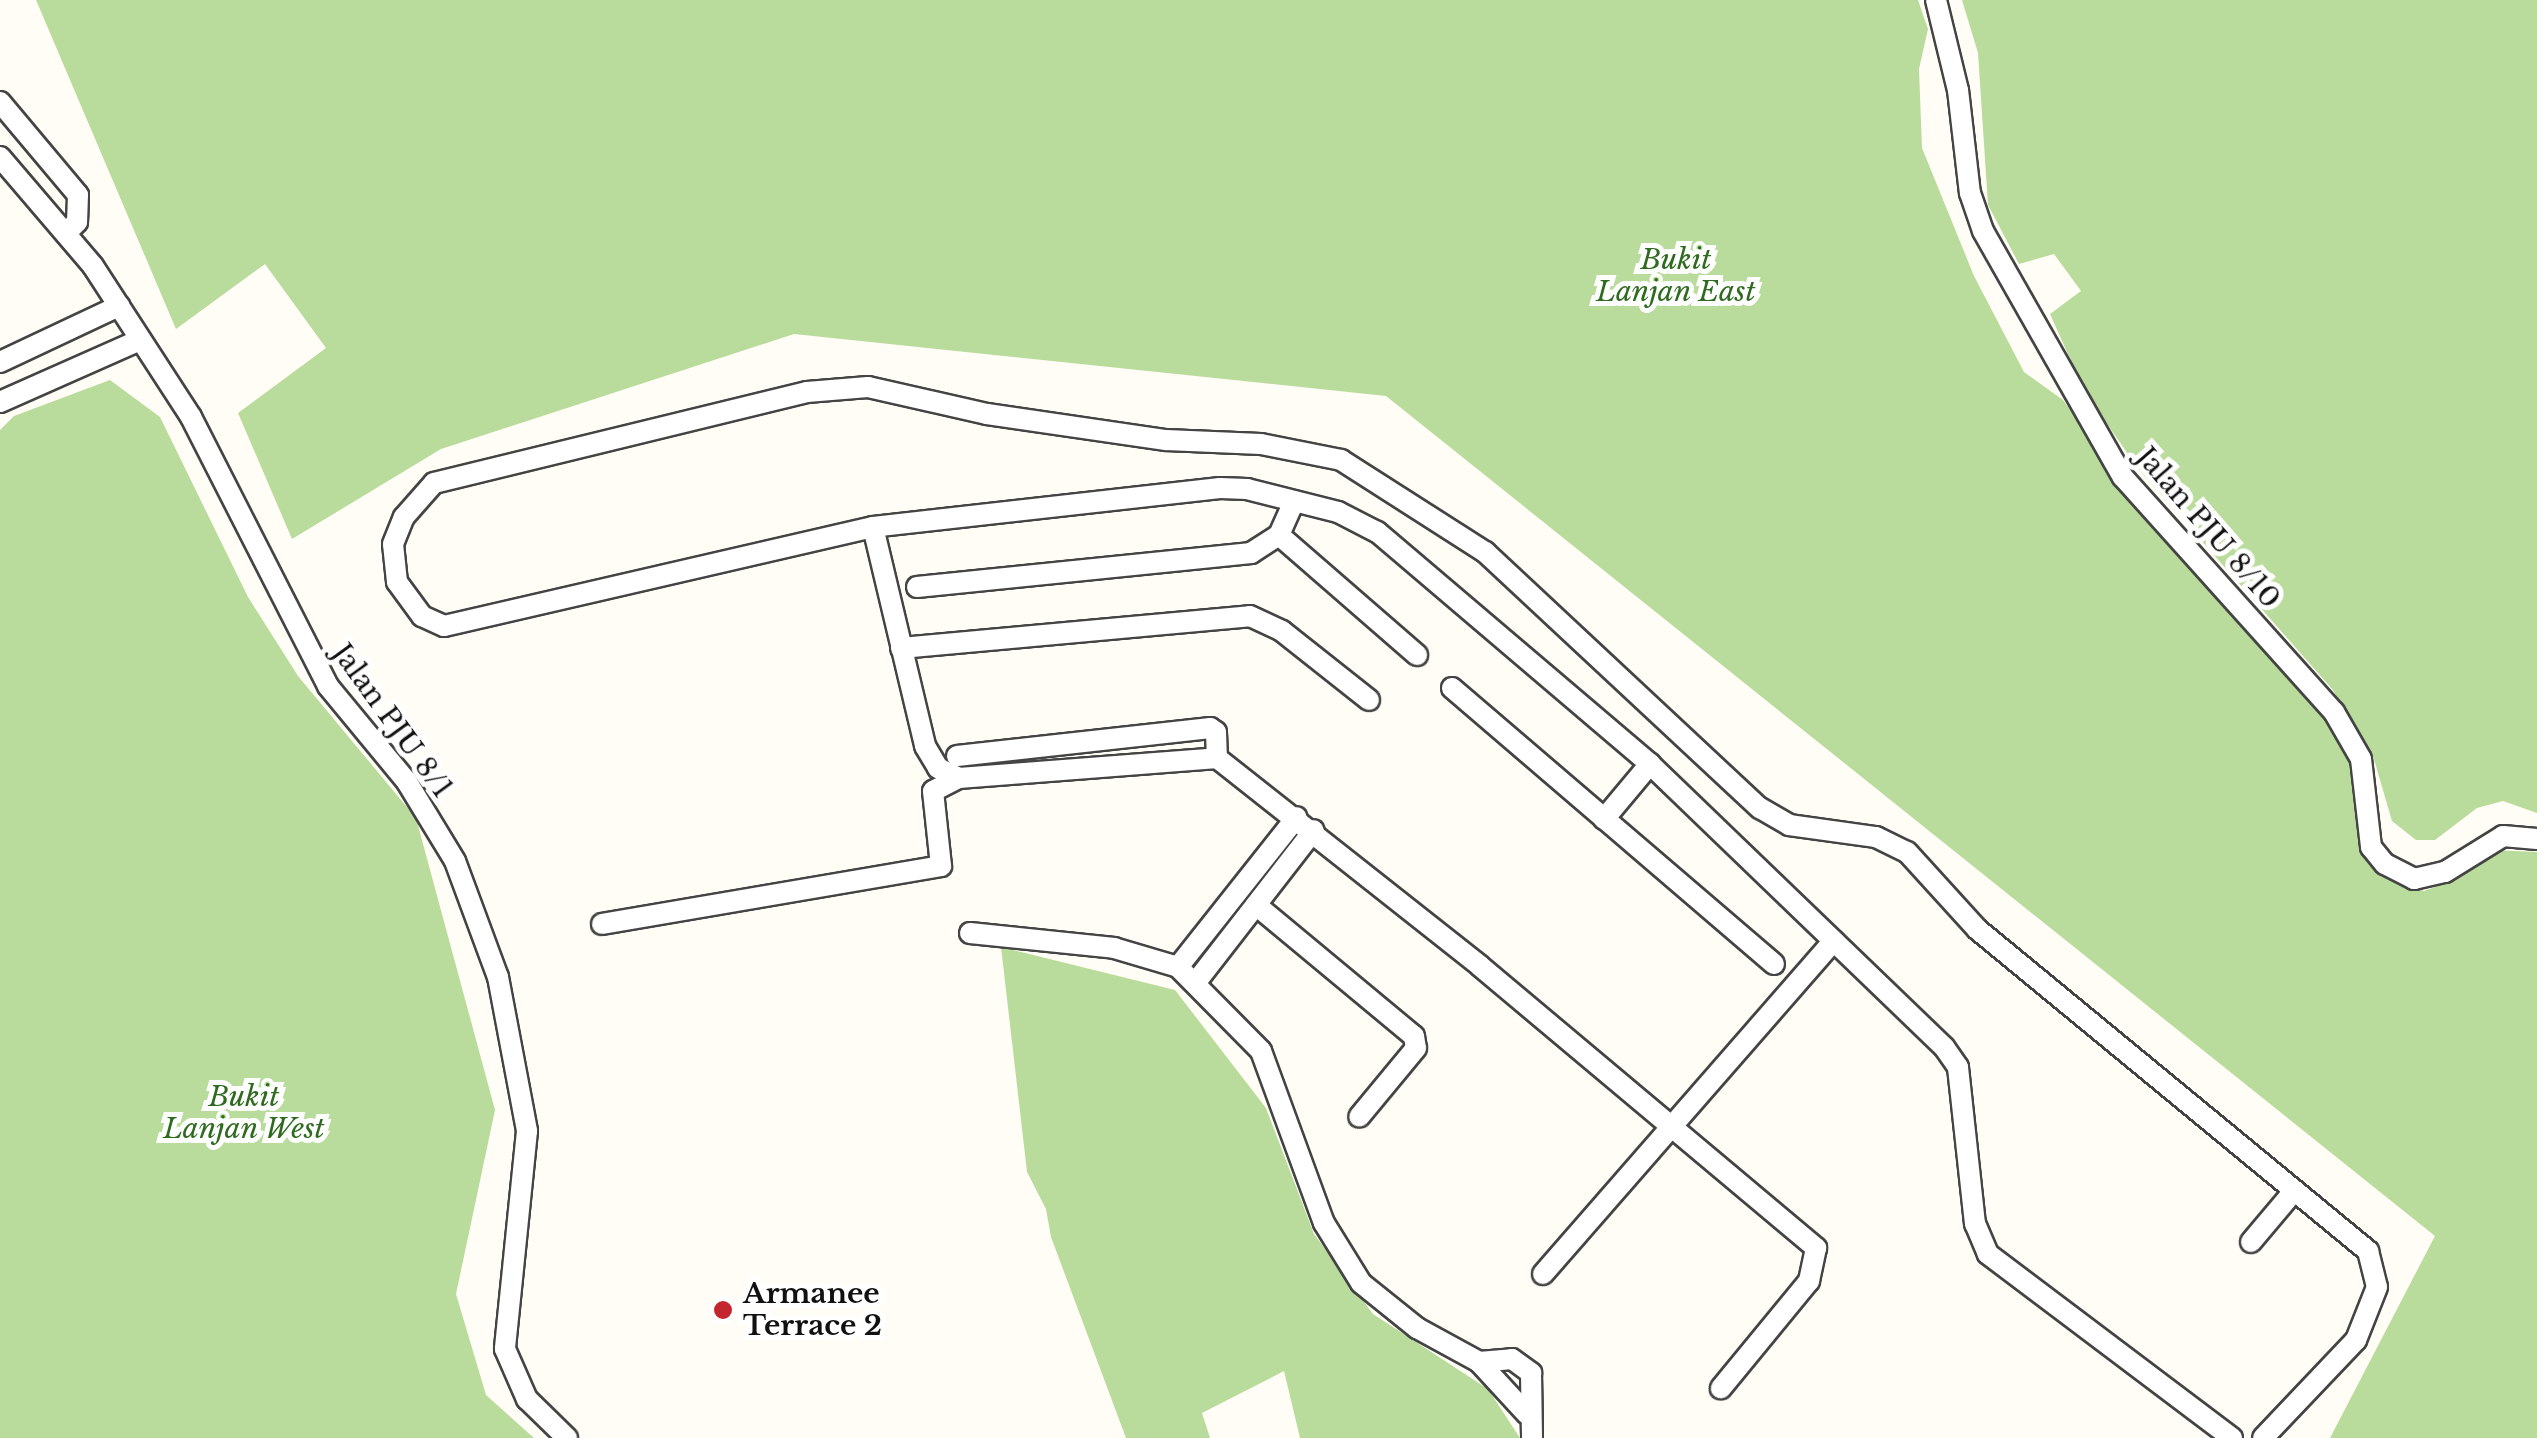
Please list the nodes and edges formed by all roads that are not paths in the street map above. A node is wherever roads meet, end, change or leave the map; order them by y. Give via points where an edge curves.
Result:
1 (1936, 0) edge
2 (0, 102) edge
3 (0, 157) edge
4 (66, 233) junction
5 (119, 306) junction
6 (140, 340) junction
7 (0, 362) edge
8 (0, 402) edge
9 (1294, 501) junction
10 (872, 527) junction
11 (1279, 535) junction
12 (917, 587) dead end
13 (902, 648) junction
14 (1417, 655) dead end
15 (1452, 688) dead end
16 (1369, 700) dead end
17 (956, 756) dead end
18 (1217, 758) junction
19 (1650, 764) junction
20 (959, 778) junction
21 (1604, 819) junction
22 (1306, 823) junction
23 (2537, 839) edge
24 (1256, 905) junction
25 (602, 924) dead end
26 (970, 932) dead end
27 (1832, 941) junction
28 (1774, 964) dead end
29 (1178, 967) junction
30 (1196, 982) junction
31 (1360, 1117) dead end
32 (1673, 1125) junction
33 (2294, 1190) junction
34 (2252, 1242) dead end
35 (1542, 1274) dead end
36 (1480, 1362) junction
37 (1721, 1388) dead end
38 (1527, 1414) junction
39 (567, 1438) edge
40 (1532, 1438) edge
41 (2232, 1438) edge
42 (2264, 1438) edge

1 - 23 street, Jalan PJU 8/10 via 1982,230 2122,477 2334,712 2361,759 2371,847 2400,873 2430,878 2503,836
2 - 4 street via 78,196 77,222
3 - 4 street, Jalan PJU 8/1
4 - 5 street, Jalan PJU 8/1
5 - 6 street, Jalan PJU 8/1
5 - 7 street
6 - 8 street
6 - 39 street, Jalan PJU 8/1 via 191,417 312,659 407,782 456,861 478,917 514,1041 527,1130 505,1350 528,1399
9 - 10 street via 1220,488
9 - 11 street
9 - 19 street via 1377,532
10 - 13 street
10 - 33 street via 444,626 404,598 394,566 393,544 404,517 434,484 807,392 868,387 987,414 1166,440 1277,446 1341,460 1485,552 1760,808 1790,825 1876,838 1906,852 1977,929
11 - 12 street via 1251,553
11 - 14 street
13 - 16 street via 1250,616 1282,631
13 - 20 street via 931,760
15 - 21 street
17 - 18 street via 1210,728
18 - 20 street
18 - 22 street
19 - 21 street
19 - 27 street
20 - 25 street via 933,791 942,866
21 - 28 street
22 - 24 street
22 - 29 street
22 - 32 street
24 - 30 street
24 - 31 street via 1414,1036 1416,1048
26 - 29 street via 1114,948
27 - 32 street
27 - 41 street via 1958,1067 1976,1224 1988,1254
29 - 30 street
30 - 36 street via 1261,1051 1324,1223 1361,1283 1417,1328
32 - 35 street
32 - 37 street via 1816,1248 1809,1281
33 - 34 street
33 - 42 street via 2368,1252 2377,1288 2356,1340
36 - 38 street
36 - 38 street via 1512,1359 1531,1373
38 - 40 street

